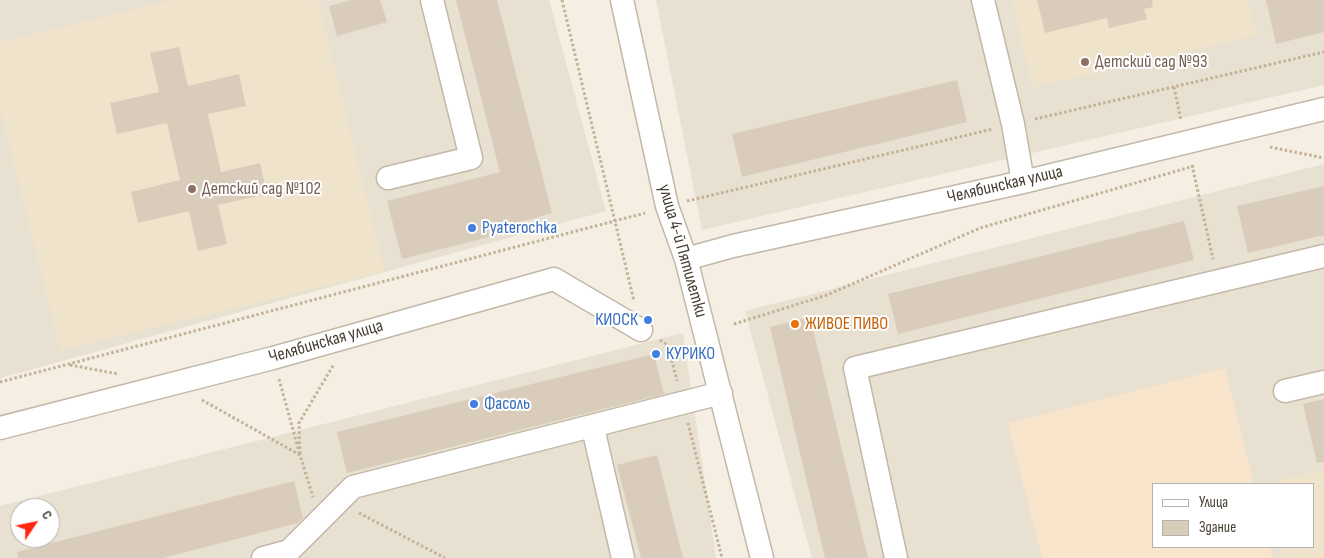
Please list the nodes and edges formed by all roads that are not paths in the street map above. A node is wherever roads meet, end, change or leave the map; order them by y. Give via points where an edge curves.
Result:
1 (432, 0) edge
2 (622, 0) edge
3 (983, 0) edge
4 (1324, 109) edge
5 (388, 178) dead end
6 (1023, 182) junction
7 (1324, 256) edge
8 (686, 259) junction
9 (642, 330) road end
10 (1324, 382) edge
11 (1285, 391) dead end
12 (721, 393) junction
13 (0, 428) edge
14 (593, 428) junction
15 (263, 558) edge
16 (623, 558) edge
17 (762, 558) edge
18 (896, 558) edge

1 - 5 street via 471,158
2 - 8 street, улица 4-й Пятилетки via 667,206
3 - 6 street via 1013,124
4 - 6 street, Челябинская улица
6 - 8 street, Челябинская улица
7 - 18 street via 855,368
8 - 12 street, улица 4-й Пятилетки
9 - 13 street, Челябинская улица via 554,279 273,358
10 - 11 street
12 - 14 street
12 - 17 street, улица 4-й Пятилетки
14 - 15 street via 353,487 289,551
14 - 16 street

